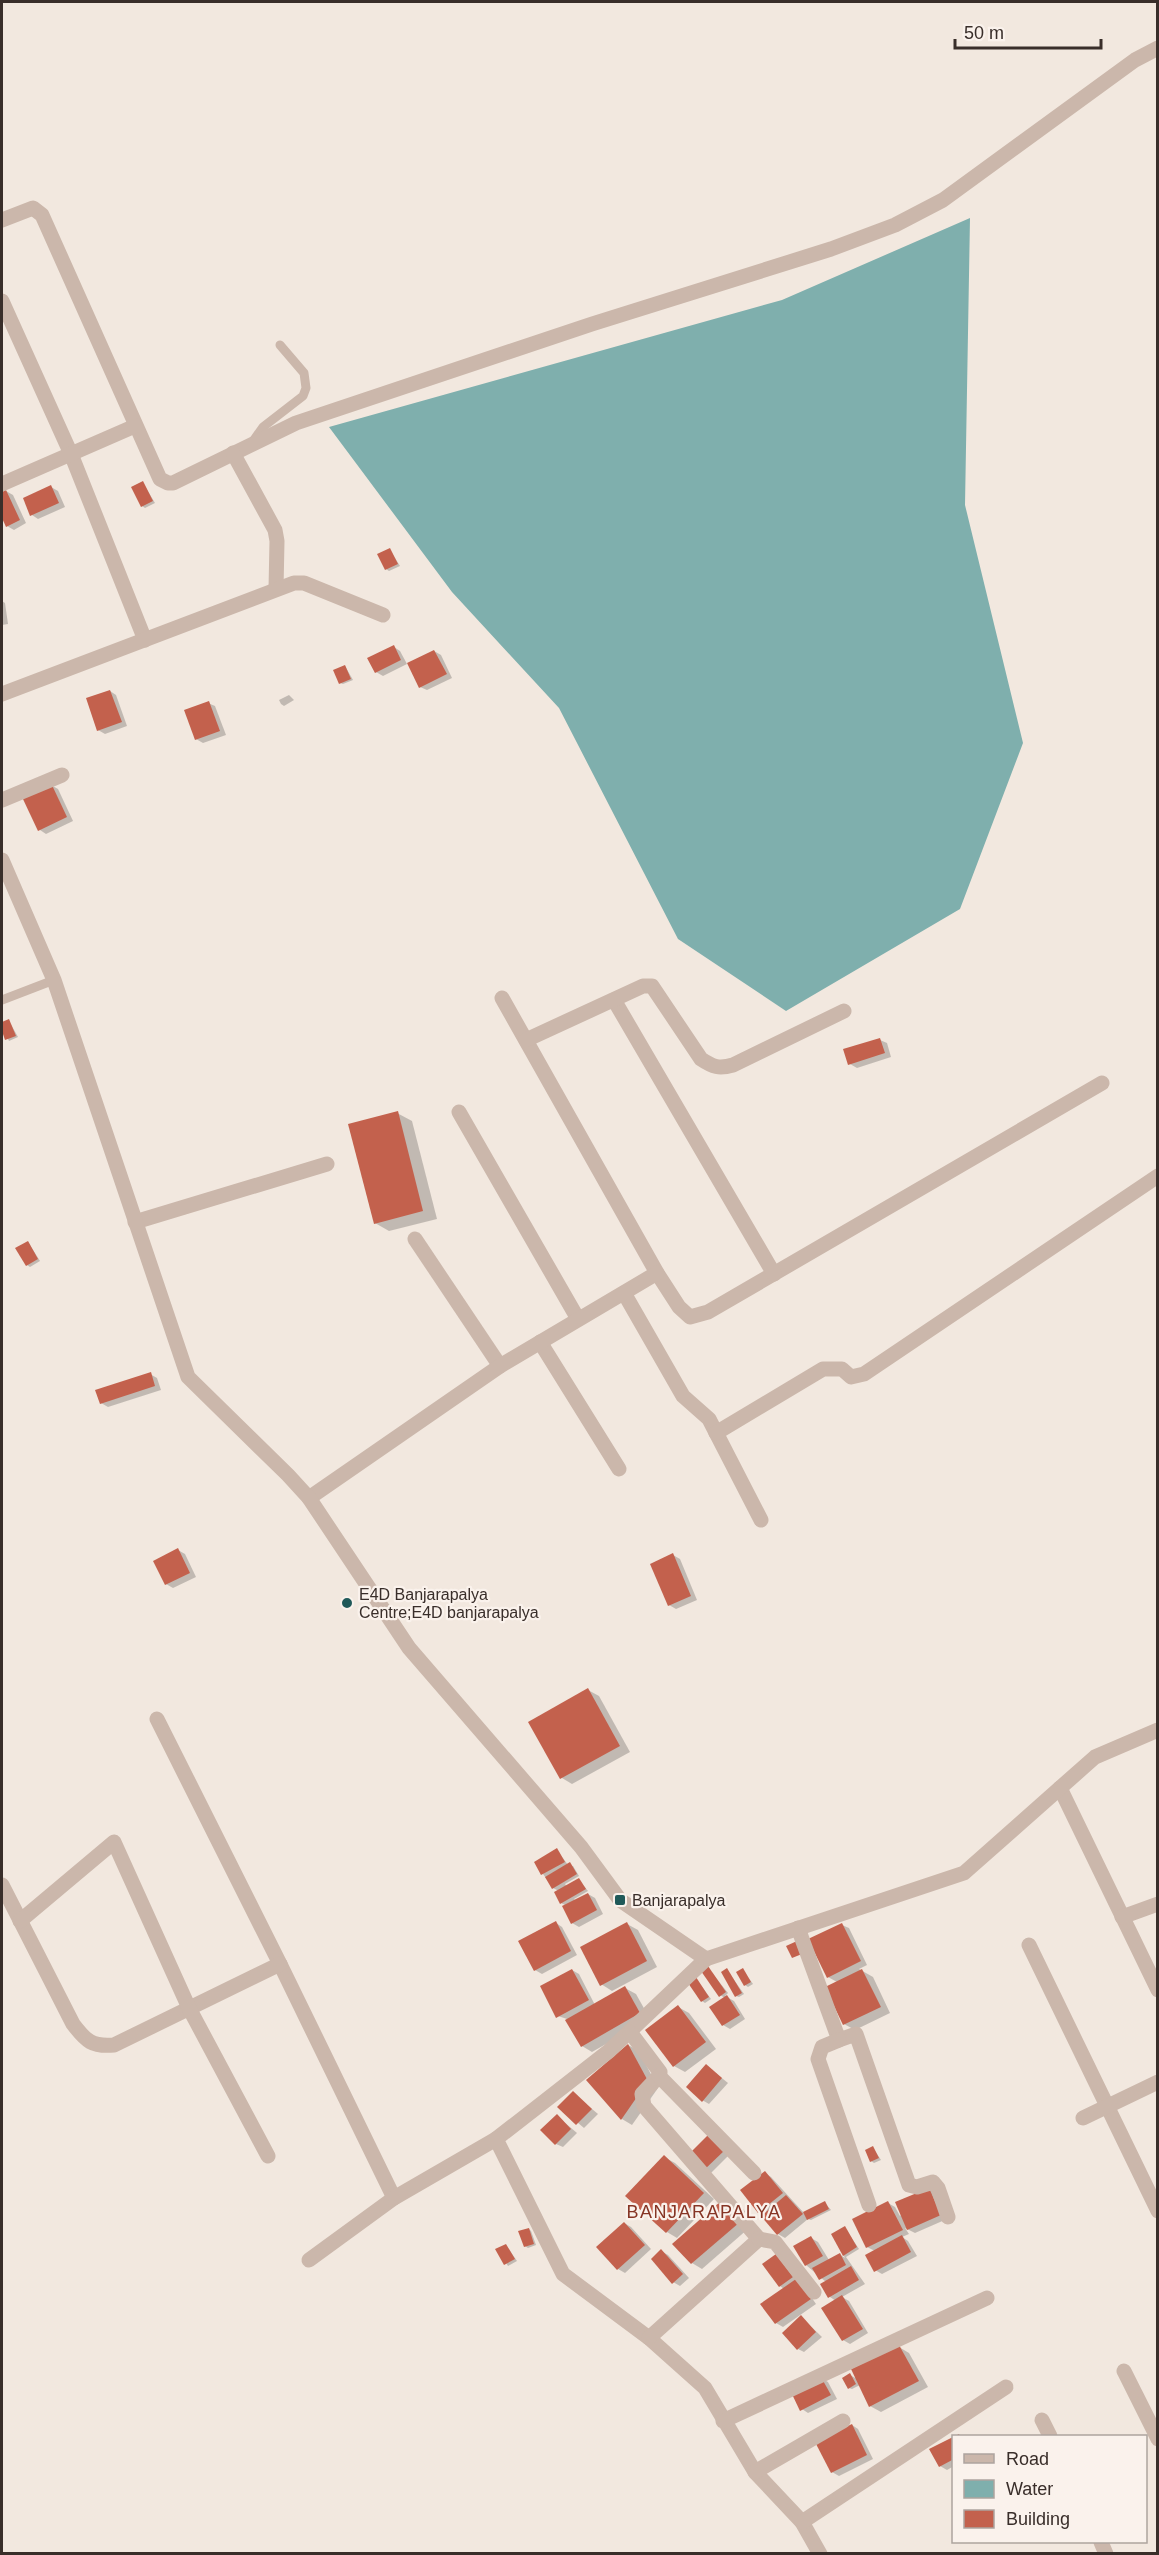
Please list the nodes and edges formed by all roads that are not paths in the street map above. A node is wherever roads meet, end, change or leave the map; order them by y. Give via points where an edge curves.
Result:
1 (1158, 48) edge
2 (2, 220) edge
3 (2, 301) edge
4 (280, 345) dead end
5 (135, 426) junction
6 (251, 444) junction
7 (233, 453) junction
8 (71, 454) junction
9 (2, 484) edge
10 (276, 589) junction
11 (383, 615) dead end
12 (145, 640) junction
13 (2, 694) edge
14 (62, 775) dead end
15 (2, 800) edge
16 (2, 860) edge
17 (54, 980) junction
18 (502, 998) dead end
19 (2, 1000) edge
20 (614, 1000) junction
21 (844, 1011) dead end
22 (526, 1040) junction
23 (1102, 1083) dead end
24 (459, 1113) dead end
25 (327, 1164) dead end
26 (1158, 1176) edge
27 (135, 1222) junction
28 (415, 1239) dead end
29 (657, 1273) junction
30 (774, 1274) junction
31 (624, 1293) junction
32 (579, 1319) junction
33 (540, 1342) junction
34 (500, 1366) junction
35 (716, 1433) junction
36 (619, 1469) dead end
37 (309, 1498) junction
38 (761, 1520) dead end
39 (157, 1719) dead end
40 (1158, 1730) edge
41 (1060, 1788) junction
42 (2, 1886) edge
43 (1158, 1904) edge
44 (1122, 1917) junction
45 (20, 1921) junction
46 (798, 1928) junction
47 (1029, 1945) dead end
48 (706, 1959) junction
49 (280, 1964) junction
50 (1158, 1990) edge
51 (189, 2008) junction
52 (630, 2032) junction
53 (839, 2040) junction
54 (659, 2076) junction
55 (1158, 2082) edge
56 (1107, 2106) junction
57 (1083, 2118) dead end
58 (496, 2139) junction
59 (268, 2156) dead end
60 (754, 2173) dead end
61 (394, 2198) junction
62 (869, 2205) dead end
63 (1158, 2211) edge
64 (948, 2217) dead end
65 (759, 2239) junction
66 (309, 2260) dead end
67 (814, 2292) dead end
68 (987, 2298) dead end
69 (649, 2338) junction
70 (1124, 2371) dead end
71 (1006, 2387) dead end
72 (1042, 2420) dead end
73 (723, 2421) junction
74 (843, 2421) dead end
75 (1050, 2435) edge
76 (1158, 2439) edge
77 (755, 2472) junction
78 (802, 2522) junction
79 (820, 2553) edge

1 - 6 street via 1135,60 943,200 895,225 328,412
2 - 5 street via 33,208 42,215
3 - 8 street
4 - 6 lane via 304,373 306,388 303,396 262,427
5 - 7 street via 160,479 168,483
5 - 8 street
6 - 7 street
7 - 10 street via 275,530
8 - 9 street
8 - 12 street
10 - 11 street via 304,583
10 - 12 street
12 - 13 street
14 - 15 street
16 - 17 street
17 - 19 lane
17 - 27 street
18 - 22 street
20 - 21 street via 643,986 652,986 701,1059 722,1068
20 - 22 street
20 - 30 street
22 - 29 street
23 - 30 street
24 - 32 street
25 - 27 street
26 - 35 street via 864,1374 851,1377 842,1369 823,1369
27 - 37 street via 188,1377
28 - 34 street
29 - 30 street via 690,1317 708,1312
29 - 31 street
31 - 32 street
31 - 35 street via 683,1396 705,1414
32 - 33 street
33 - 34 street
33 - 36 street
34 - 37 street
35 - 38 street
37 - 48 street via 409,1648 581,1847 620,1900
39 - 49 street
40 - 41 street via 1095,1756
41 - 44 street
41 - 46 street via 964,1873
42 - 45 street
43 - 44 street
44 - 50 street
45 - 51 street via 73,2024 84,2038 99,2046 114,2044
45 - 51 street via 114,1842
46 - 48 street
46 - 53 street
47 - 56 street
48 - 52 street
49 - 51 street
49 - 61 street
51 - 59 street
52 - 54 street via 659,2068
52 - 58 street
53 - 62 street via 822,2047 818,2060
53 - 64 street via 856,2034 909,2185 933,2182
54 - 60 street
54 - 65 street via 642,2094 644,2106
55 - 56 street
56 - 57 street
56 - 63 street
58 - 61 street
58 - 69 street via 563,2274
61 - 66 street
65 - 67 street via 775,2242
65 - 69 street
68 - 73 street
69 - 73 street via 705,2388
70 - 76 street
71 - 78 street
72 - 75 street
73 - 77 street
74 - 77 street
77 - 78 street
78 - 79 street

